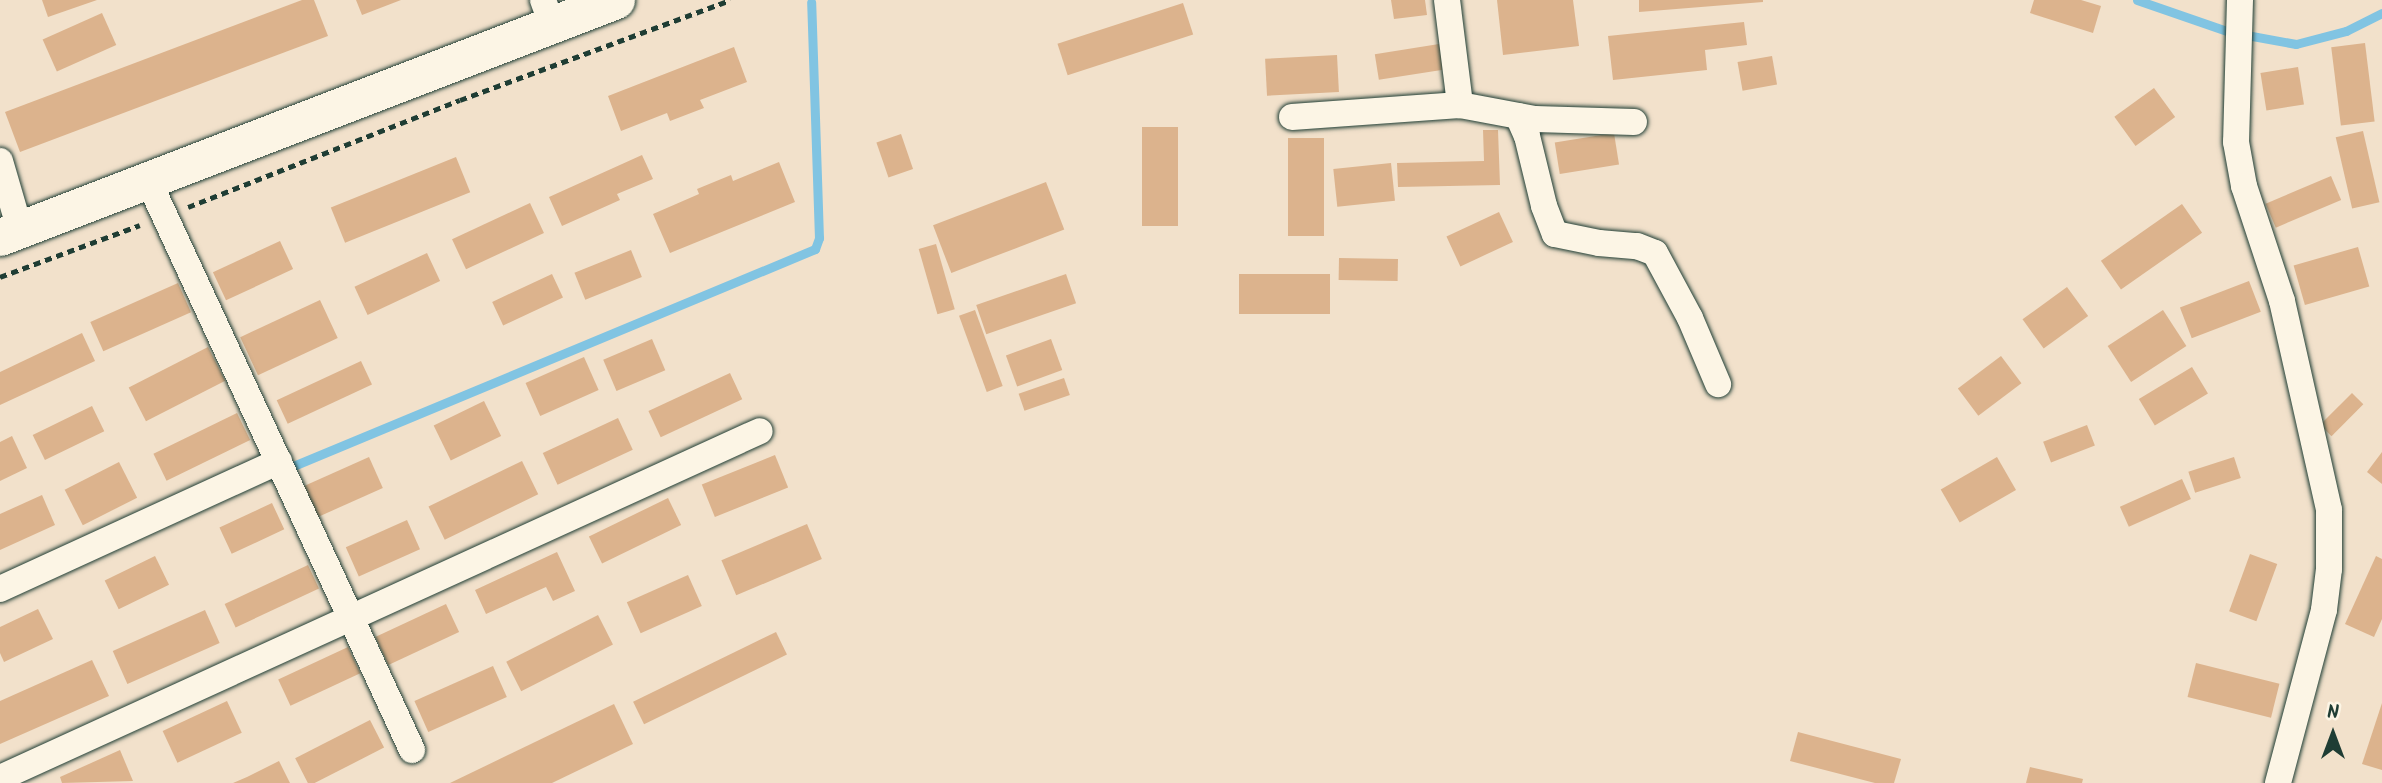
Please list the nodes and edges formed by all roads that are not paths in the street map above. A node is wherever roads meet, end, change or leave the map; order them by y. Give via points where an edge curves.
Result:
1 (615, 0) edge
2 (1447, 0) edge
3 (2240, 0) edge
4 (548, 12) edge
5 (1460, 105) junction
6 (1518, 116) junction
7 (1292, 117) dead end
8 (1634, 122) dead end
9 (0, 161) edge
10 (149, 182) junction
11 (10, 234) edge
12 (1718, 384) dead end
13 (760, 432) dead end
14 (279, 461) junction
15 (0, 589) edge
16 (352, 617) junction
17 (412, 751) dead end
18 (0, 778) edge
19 (2278, 783) edge

1 - 4 main road
2 - 5 street
3 - 19 street via 2236,142 2244,186 2282,301 2329,509 2325,610
4 - 10 main road
5 - 6 street
5 - 7 street
6 - 8 street
6 - 12 street via 1555,234 1578,241 1637,246 1655,253
9 - 11 street
10 - 11 main road
10 - 14 street
13 - 16 street
14 - 15 street
14 - 16 street
16 - 17 street
16 - 18 street

